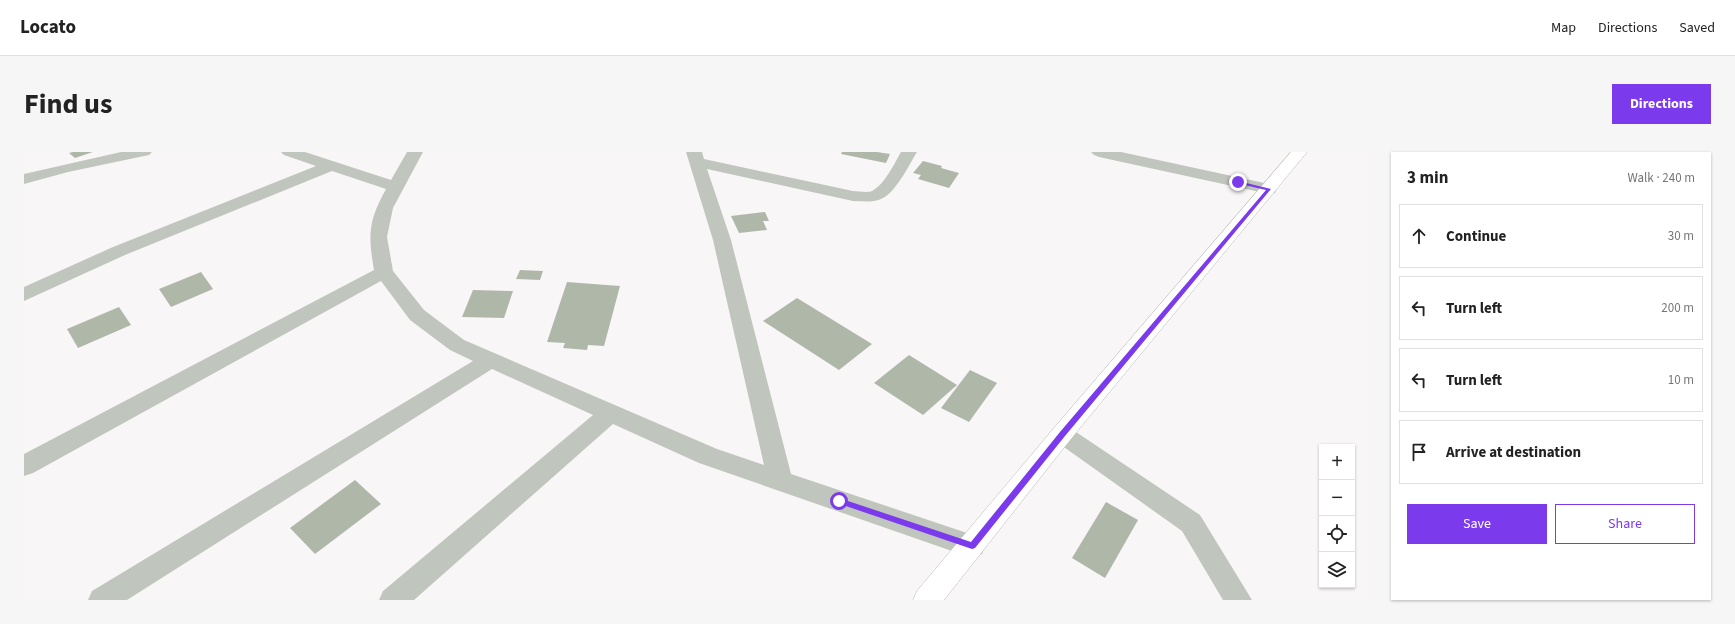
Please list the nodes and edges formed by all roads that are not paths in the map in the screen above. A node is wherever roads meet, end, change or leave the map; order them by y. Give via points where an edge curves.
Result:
1 (144, 152) edge
2 (289, 152) edge
3 (415, 152) edge
4 (909, 152) edge
5 (1099, 152) edge
6 (1299, 152) edge
7 (695, 157) edge
8 (331, 166) junction
9 (24, 179) edge
10 (396, 187) junction
11 (1269, 189) junction
12 (384, 272) junction
13 (24, 295) edge
14 (491, 360) junction
15 (609, 414) junction
16 (1062, 434) junction
17 (24, 466) edge
18 (780, 481) junction
19 (972, 546) junction
20 (102, 600) edge
21 (393, 600) edge
22 (927, 600) edge
23 (1238, 600) edge

1 - 9 street
2 - 8 street
3 - 10 street
4 - 7 street via 884,189 877,195 867,197 852,196
5 - 11 street
6 - 11 main road
7 - 18 street via 722,240
8 - 10 street
8 - 13 street via 119,251
10 - 12 street via 384,208 378,237
11 - 16 main road
12 - 14 street via 417,314 457,344
12 - 17 street
14 - 15 street
14 - 20 street
15 - 18 street via 708,456
15 - 21 street
16 - 19 main road
16 - 23 street via 1190,523
18 - 19 street
19 - 22 main road

